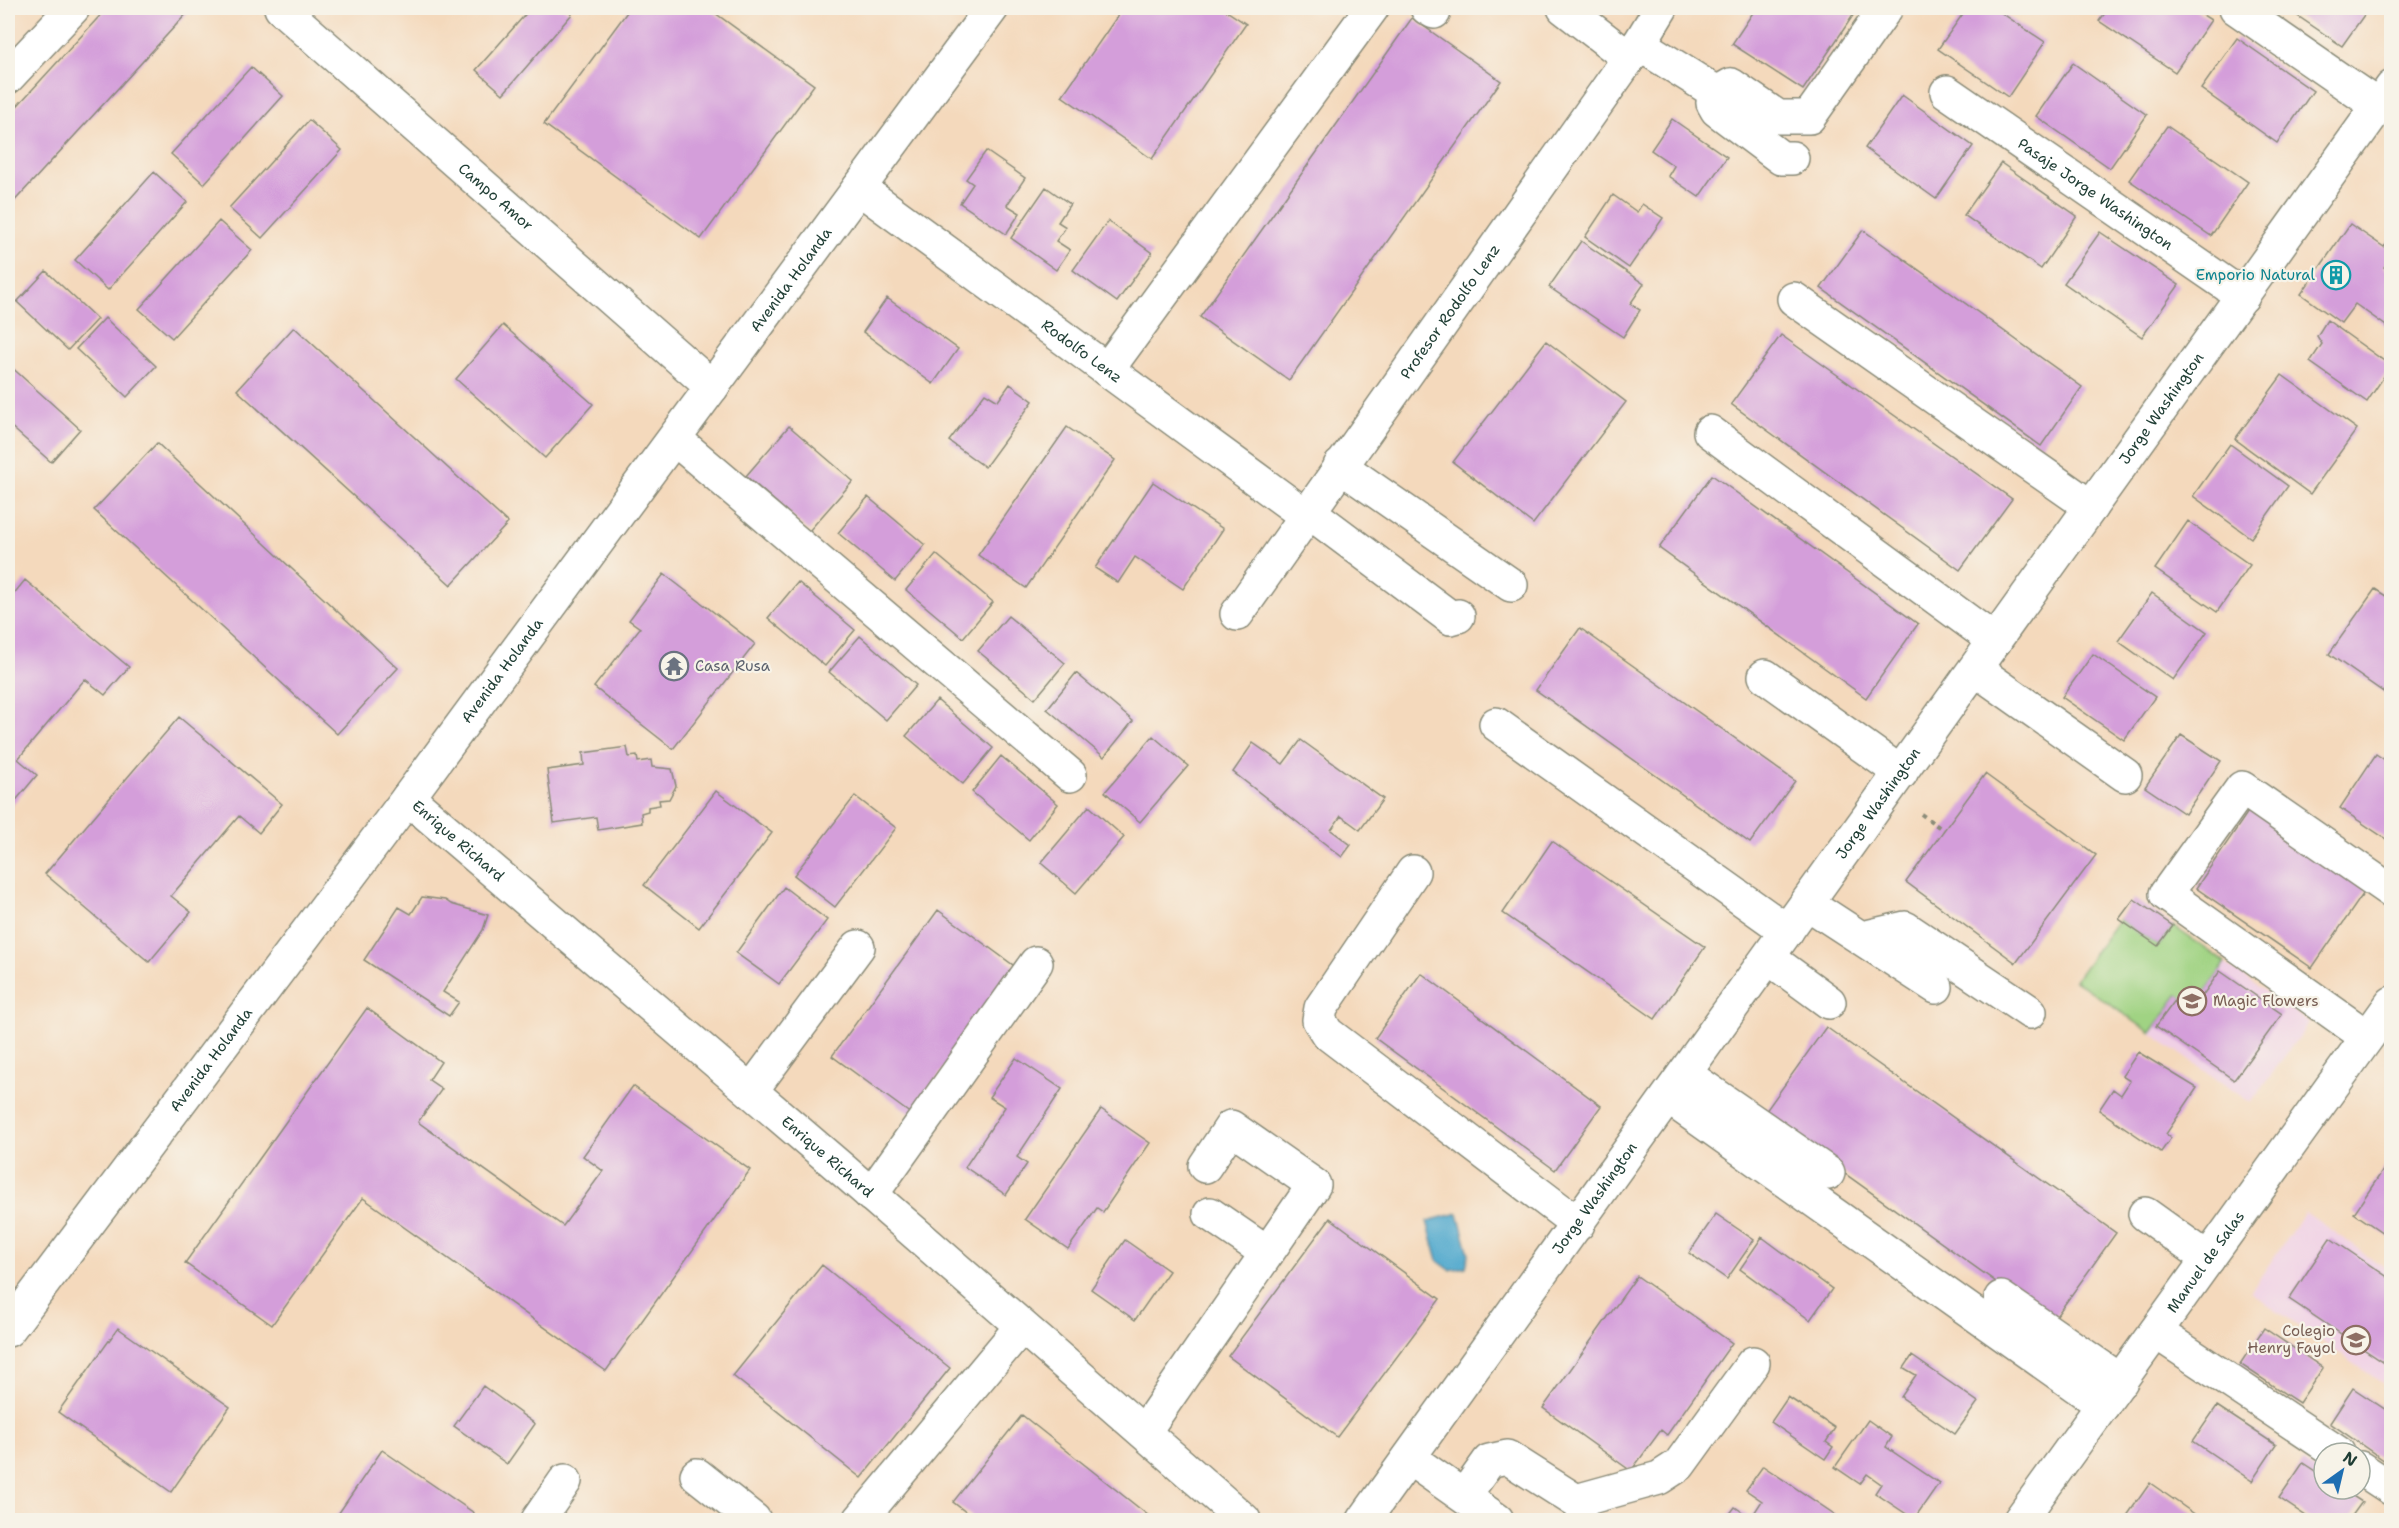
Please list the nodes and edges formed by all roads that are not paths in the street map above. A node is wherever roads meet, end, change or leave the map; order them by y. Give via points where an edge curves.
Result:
1 (73, 8) edge
2 (281, 8) edge
3 (992, 8) edge
4 (1372, 8) edge
5 (1564, 8) edge
6 (1661, 8) edge
7 (1886, 8) edge
8 (2236, 8) edge
9 (1634, 51) junction
10 (8, 77) edge
11 (1947, 92) dead end
12 (1717, 93) junction
13 (2385, 96) edge
14 (1792, 158) dead end
15 (859, 188) junction
16 (2243, 296) junction
17 (1794, 299) dead end
18 (1107, 370) junction
19 (712, 387) junction
20 (1710, 432) dead end
21 (675, 439) junction
22 (1340, 465) junction
23 (2091, 507) junction
24 (1306, 513) junction
25 (1511, 585) dead end
26 (1237, 614) dead end
27 (1458, 616) dead end
28 (1995, 641) junction
29 (1975, 669) junction
30 (1765, 675) dead end
31 (1496, 724) dead end
32 (1901, 773) junction
33 (2125, 774) dead end
34 (1070, 776) dead end
35 (408, 798) junction
36 (1413, 872) dead end
37 (2391, 892) edge
38 (1807, 903) junction
39 (1788, 931) junction
40 (1862, 938) junction
41 (858, 947) dead end
42 (1768, 958) junction
43 (1036, 963) dead end
44 (1936, 987) dead end
45 (1829, 1002) dead end
46 (2391, 1003) edge
47 (2030, 1012) dead end
48 (2367, 1037) junction
49 (1676, 1086) junction
50 (751, 1092) junction
51 (1205, 1166) dead end
52 (1828, 1173) dead end
53 (871, 1195) junction
54 (1210, 1214) dead end
55 (2145, 1214) dead end
56 (1578, 1224) junction
57 (1267, 1252) junction
58 (2208, 1258) junction
59 (2001, 1298) dead end
60 (1021, 1327) junction
61 (8, 1330) edge
62 (2156, 1332) junction
63 (1753, 1363) dead end
64 (2112, 1393) junction
65 (1144, 1432) junction
66 (2320, 1441) edge
67 (1409, 1458) junction
68 (697, 1475) dead end
69 (2372, 1476) edge
70 (565, 1481) dead end
71 (2391, 1489) edge
72 (1464, 1496) junction
73 (2030, 1517) edge
74 (538, 1521) edge
75 (754, 1521) edge
76 (860, 1521) edge
77 (1244, 1521) edge
78 (1364, 1521) edge
79 (1497, 1521) edge

1 - 10 street
2 - 19 street, Campo Amor
3 - 15 street, Avenida Holanda
4 - 18 street
5 - 9 street
6 - 9 street, Profesor Rodolfo Lenz
7 - 12 street via 1809,117 1778,117 1731,85
8 - 13 street
9 - 12 street
9 - 22 street, Profesor Rodolfo Lenz
11 - 16 street, Pasaje Jorge Washington
12 - 14 street via 1713,103 1717,110 1781,158
13 - 16 street, Jorge Washington
15 - 18 street, Rodolfo Lenz
15 - 19 street, Avenida Holanda
16 - 23 street, Jorge Washington
17 - 23 street
18 - 24 street, Rodolfo Lenz
19 - 21 street, Avenida Holanda
20 - 28 street
21 - 34 street
21 - 35 street, Avenida Holanda
22 - 24 street, Profesor Rodolfo Lenz
22 - 25 street
23 - 28 street, Jorge Washington
24 - 26 street, Profesor Rodolfo Lenz
24 - 27 street, Rodolfo Lenz via 1451,618
28 - 29 street, Jorge Washington
29 - 32 street, Jorge Washington
29 - 33 street
30 - 32 street
31 - 39 street
32 - 38 street, Jorge Washington
35 - 50 street, Enrique Richard
35 - 61 street, Avenida Holanda
36 - 56 street via 1321,1008 1319,1020 1327,1033
37 - 48 street via 2242,788 2166,894
38 - 39 street, Jorge Washington
38 - 40 street
39 - 42 street, Jorge Washington
40 - 44 street
40 - 47 street via 1905,928
41 - 50 street
42 - 45 street
42 - 49 street, Jorge Washington
43 - 53 street
46 - 48 street, Manuel de Salas
48 - 58 street, Manuel de Salas
49 - 52 street
49 - 56 street, Jorge Washington
49 - 64 street
50 - 53 street, Enrique Richard
51 - 57 street via 1231,1127 1314,1185
53 - 60 street, Enrique Richard
54 - 57 street
55 - 58 street
56 - 67 street, Jorge Washington
57 - 65 street
58 - 62 street, Manuel de Salas
59 - 64 street
60 - 65 street, Enrique Richard
60 - 76 street
62 - 64 street, Manuel de Salas
62 - 66 street
63 - 72 street via 1679,1464 1659,1478 1576,1501 1507,1457 1489,1461
64 - 73 street, Manuel de Salas
65 - 77 street, Enrique Richard
67 - 72 street
67 - 78 street, Jorge Washington
68 - 75 street
69 - 71 street
70 - 74 street
72 - 79 street

